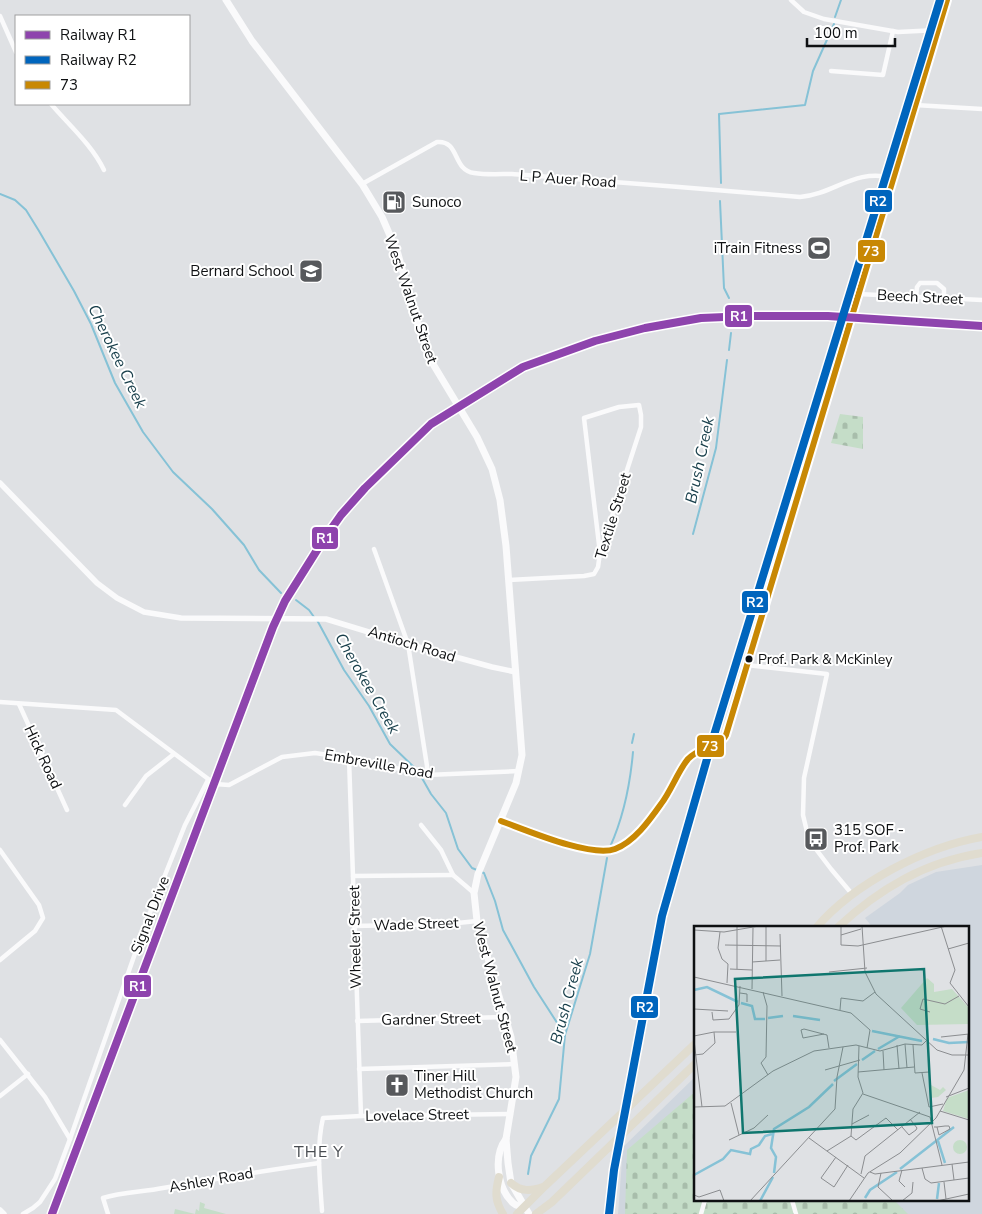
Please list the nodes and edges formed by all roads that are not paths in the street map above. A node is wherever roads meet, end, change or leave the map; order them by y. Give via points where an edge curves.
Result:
1 (226, 0) edge
2 (791, 0) edge
3 (947, 0) edge
4 (0, 16) edge
5 (938, 30) junction
6 (892, 31) junction
7 (15, 50) edge
8 (831, 70) dead end
9 (52, 105) edge
10 (915, 105) junction
11 (982, 109) edge
12 (104, 170) dead end
13 (893, 178) junction
14 (362, 184) junction
15 (858, 294) junction
16 (916, 297) junction
17 (944, 298) junction
18 (982, 300) edge
19 (0, 482) edge
20 (374, 549) dead end
21 (600, 553) junction
22 (509, 580) junction
23 (408, 644) junction
24 (747, 665) junction
25 (516, 672) junction
26 (0, 702) edge
27 (19, 704) junction
28 (174, 754) junction
29 (349, 758) junction
30 (519, 771) junction
31 (423, 774) junction
32 (208, 780) junction
33 (125, 805) dead end
34 (67, 810) dead end
35 (501, 821) junction
36 (421, 825) dead end
37 (982, 837) edge
38 (0, 850) edge
39 (982, 853) edge
40 (453, 875) junction
41 (353, 876) junction
42 (474, 894) junction
43 (852, 894) junction
44 (478, 921) junction
45 (354, 926) junction
46 (818, 926) edge
47 (839, 926) edge
48 (0, 960) edge
49 (506, 1017) junction
50 (357, 1021) junction
51 (0, 1040) edge
52 (694, 1045) edge
53 (515, 1064) junction
54 (694, 1065) edge
55 (359, 1069) junction
56 (28, 1074) junction
57 (0, 1096) edge
58 (510, 1114) junction
59 (361, 1116) junction
60 (70, 1139) junction
61 (506, 1139) junction
62 (319, 1163) junction
63 (499, 1177) junction
64 (512, 1183) junction
65 (545, 1186) junction
66 (0, 1210) edge
67 (322, 1211) dead end
68 (527, 1211) edge
69 (4, 1214) edge
70 (22, 1214) edge
71 (108, 1214) edge
72 (503, 1214) edge
73 (518, 1214) edge
74 (536, 1214) edge

1 - 14 main road, West Walnut Street via 252,41
2 - 6 street via 804,12 816,17
3 - 5 street
4 - 7 street
5 - 6 street
5 - 10 street
6 - 8 street via 883,75
9 - 12 street via 90,148
10 - 11 street
10 - 13 street
13 - 14 street, L P Auer Road via 859,176 812,196 800,196 472,173 465,170 453,149 441,141
13 - 15 street
14 - 22 main road, West Walnut Street via 392,238 426,348 483,448 497,485
15 - 16 street, Beech Street
15 - 24 street
16 - 17 street, Beech Street
16 - 17 street via 920,283 937,283 944,289
17 - 18 street, Beech Street
19 - 23 street, Antioch Road via 97,583 144,612 181,618 326,618
20 - 23 street
21 - 21 street, Textile Street via 641,427 639,405 619,407 584,418
21 - 22 street, Textile Street via 594,574
22 - 25 main road, West Walnut Street
23 - 25 street, Antioch Road
23 - 31 street via 427,766
24 - 35 street via 724,739 688,759 650,819 620,846 608,851 584,849
24 - 43 street via 827,674 804,778 803,815 809,840
25 - 30 main road, West Walnut Street via 522,744
26 - 27 street, Embreville Road
27 - 28 street, Embreville Road via 116,710
27 - 34 street, Hick Road
28 - 32 street, Embreville Road
28 - 33 street via 146,776
29 - 31 street, Embreville Road
29 - 32 street, Embreville Road via 315,753 282,757 230,785
29 - 41 street, Wheeler Street
30 - 31 street, Embreville Road
30 - 35 main road, West Walnut Street
32 - 60 street, Signal Drive via 185,825 145,925
35 - 42 main road, West Walnut Street via 479,871
36 - 40 street via 441,850
37 - 43 highway via 935,850 880,875
38 - 48 street via 39,905 43,918 35,931
39 - 47 highway via 944,861 905,877
40 - 41 street
40 - 42 street
41 - 45 street, Wheeler Street
42 - 44 main road, West Walnut Street
43 - 46 highway
44 - 45 street, Wade Street
44 - 49 main road, West Walnut Street
45 - 50 street, Wheeler Street
49 - 50 street, Gardner Street
49 - 53 main road, West Walnut Street
50 - 55 street, Wheeler Street
51 - 56 street
52 - 65 highway
53 - 55 street
53 - 58 main road, West Walnut Street
54 - 74 highway
55 - 59 street, Wheeler Street
56 - 57 street
56 - 60 street
58 - 59 street, Lovelace Street
58 - 61 main road, West Walnut Street
59 - 62 street, Lovelace Street via 323,1118
60 - 70 street via 46,1195
61 - 63 main road, West Walnut Street via 502,1145
61 - 64 main road, West Walnut Street
62 - 67 street
62 - 71 street, Ashley Road via 103,1198
63 - 68 main road via 514,1204
63 - 72 highway via 496,1196
64 - 65 highway via 526,1190
64 - 68 main road, West Walnut Street
65 - 68 highway
66 - 69 street
68 - 73 highway

